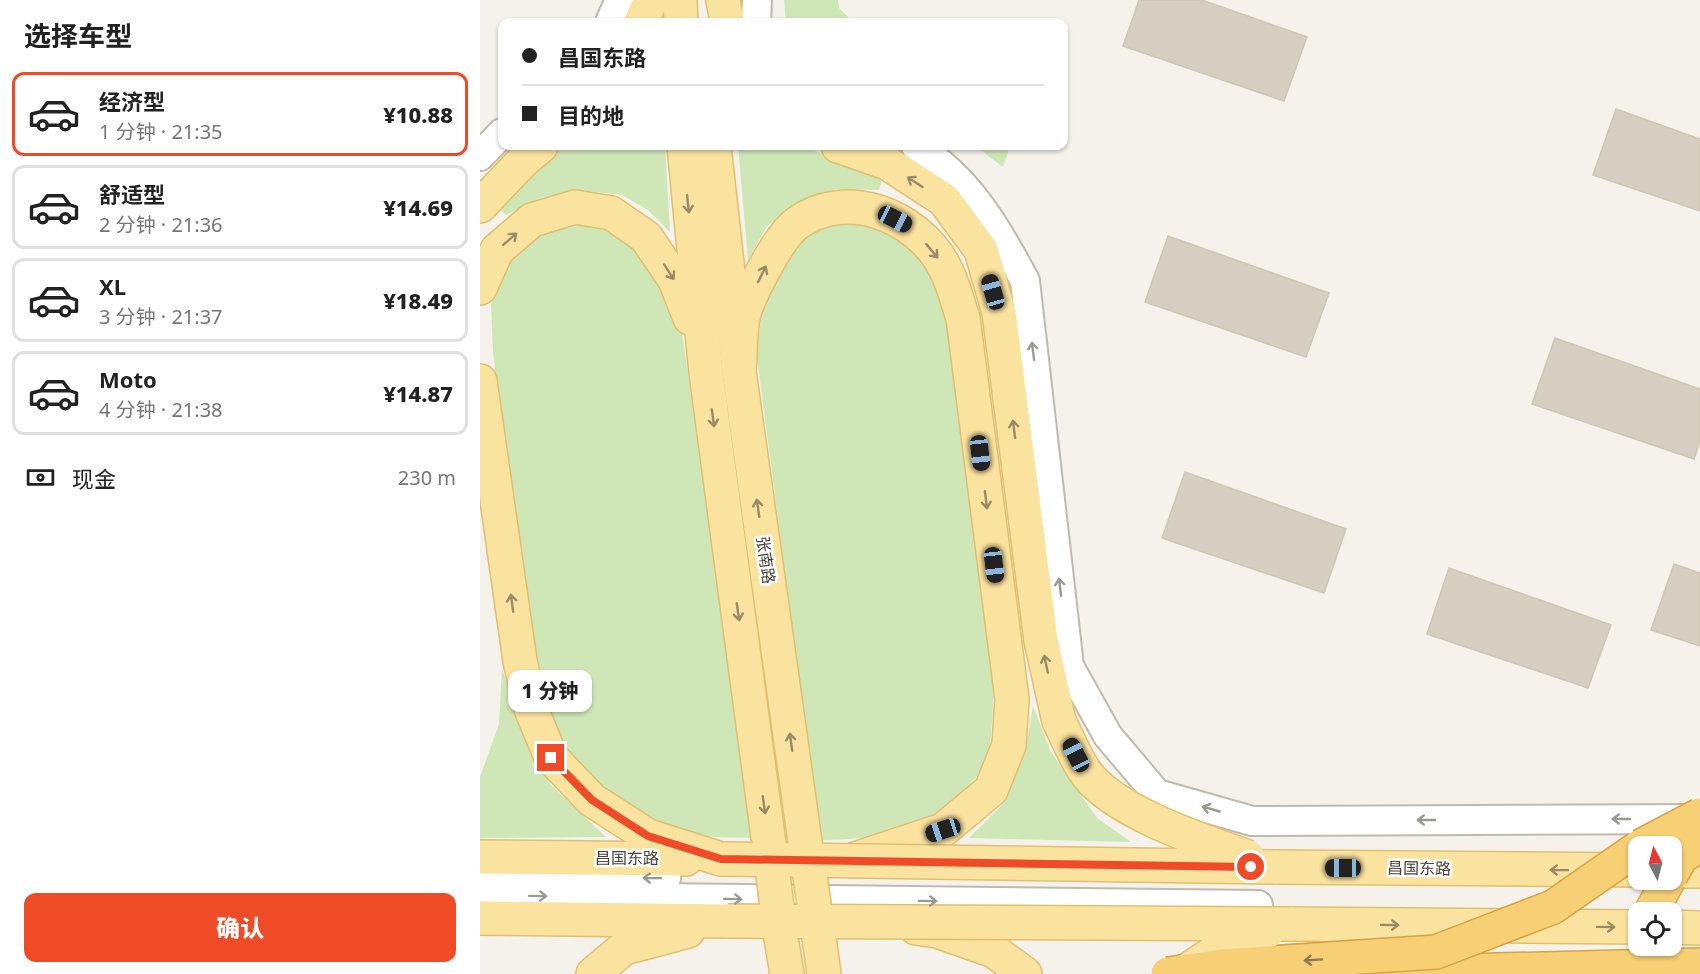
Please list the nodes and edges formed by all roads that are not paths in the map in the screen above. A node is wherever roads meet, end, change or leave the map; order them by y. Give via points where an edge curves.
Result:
1 (620, 0) edge
2 (651, 0) edge
3 (680, 0) edge
4 (709, 0) edge
5 (723, 0) edge
6 (757, 0) edge
7 (612, 18) edge
8 (643, 18) edge
9 (681, 18) edge
10 (709, 18) edge
11 (726, 18) edge
12 (756, 18) edge
13 (498, 137) edge
14 (536, 150) edge
15 (684, 150) edge
16 (714, 150) edge
17 (850, 150) edge
18 (922, 150) edge
19 (480, 156) edge
20 (480, 206) edge
21 (480, 288) edge
22 (739, 370) junction
23 (706, 373) junction
24 (480, 381) edge
25 (1700, 817) edge
26 (1252, 821) junction
27 (1661, 836) edge
28 (1700, 845) edge
29 (1628, 855) edge
30 (1682, 856) edge
31 (480, 857) edge
32 (721, 859) junction
33 (852, 860) junction
34 (1628, 870) edge
35 (1700, 871) edge
36 (1682, 872) edge
37 (480, 875) edge
38 (1263, 886) junction
39 (480, 896) edge
40 (480, 918) edge
41 (855, 919) junction
42 (728, 921) junction
43 (1290, 924) junction
44 (1628, 927) edge
45 (1682, 927) edge
46 (1700, 928) edge
47 (1638, 956) edge
48 (1700, 965) edge
49 (593, 974) edge
50 (787, 974) edge
51 (824, 974) edge
52 (1025, 974) edge
53 (1168, 974) edge
54 (1182, 974) edge
55 (1277, 974) edge
56 (1342, 974) edge
57 (1637, 974) edge

1 - 7 lane
2 - 8 main road
3 - 9 main road
4 - 10 main road
5 - 11 main road
6 - 12 lane
13 - 19 lane
14 - 20 main road
15 -> 23 main road, 张南路
16 - 22 main road, 张南路
38 -> 17 main road, bridge via 1198,840 1124,806 1085,772 1059,721 1041,641 999,313 981,250 944,200 887,163
26 -> 18 lane via 1157,794 1108,736 1069,666 1025,281 973,194
21 -> 23 main road via 497,250 532,220 575,207 610,213 646,237 675,280
22 -> 33 main road via 745,309 768,262 795,225 832,208 879,210 912,227 944,265 963,318 1012,699 1008,745 991,790 943,830
51 -> 22 main road, 张南路, bridge
23 -> 50 main road, 张南路, bridge
32 -> 24 main road via 648,836 592,800 551,758 531,709 520,661
25 -> 26 lane
25 - 27 highway, bridge
26 - 38 lane
28 - 30 highway, bridge
29 -> 53 highway, bridge via 1553,907 1436,952 1223,966
31 - 32 main road, 昌国东路
32 - 33 main road, 昌国东路, bridge
33 - 38 main road, 昌国东路, bridge
34 -> 38 main road, 昌国东路, bridge
35 - 36 main road
38 -> 37 lane
39 -> 38 lane
38 - 55 lane
40 - 42 main road
41 - 42 main road, bridge
41 - 43 main road, bridge
41 - 52 main road, bridge via 938,931 994,951
42 - 49 main road via 624,948
43 -> 44 main road, bridge
43 - 54 main road, bridge via 1222,947
45 - 46 main road
47 - 57 highway
48 - 56 highway

